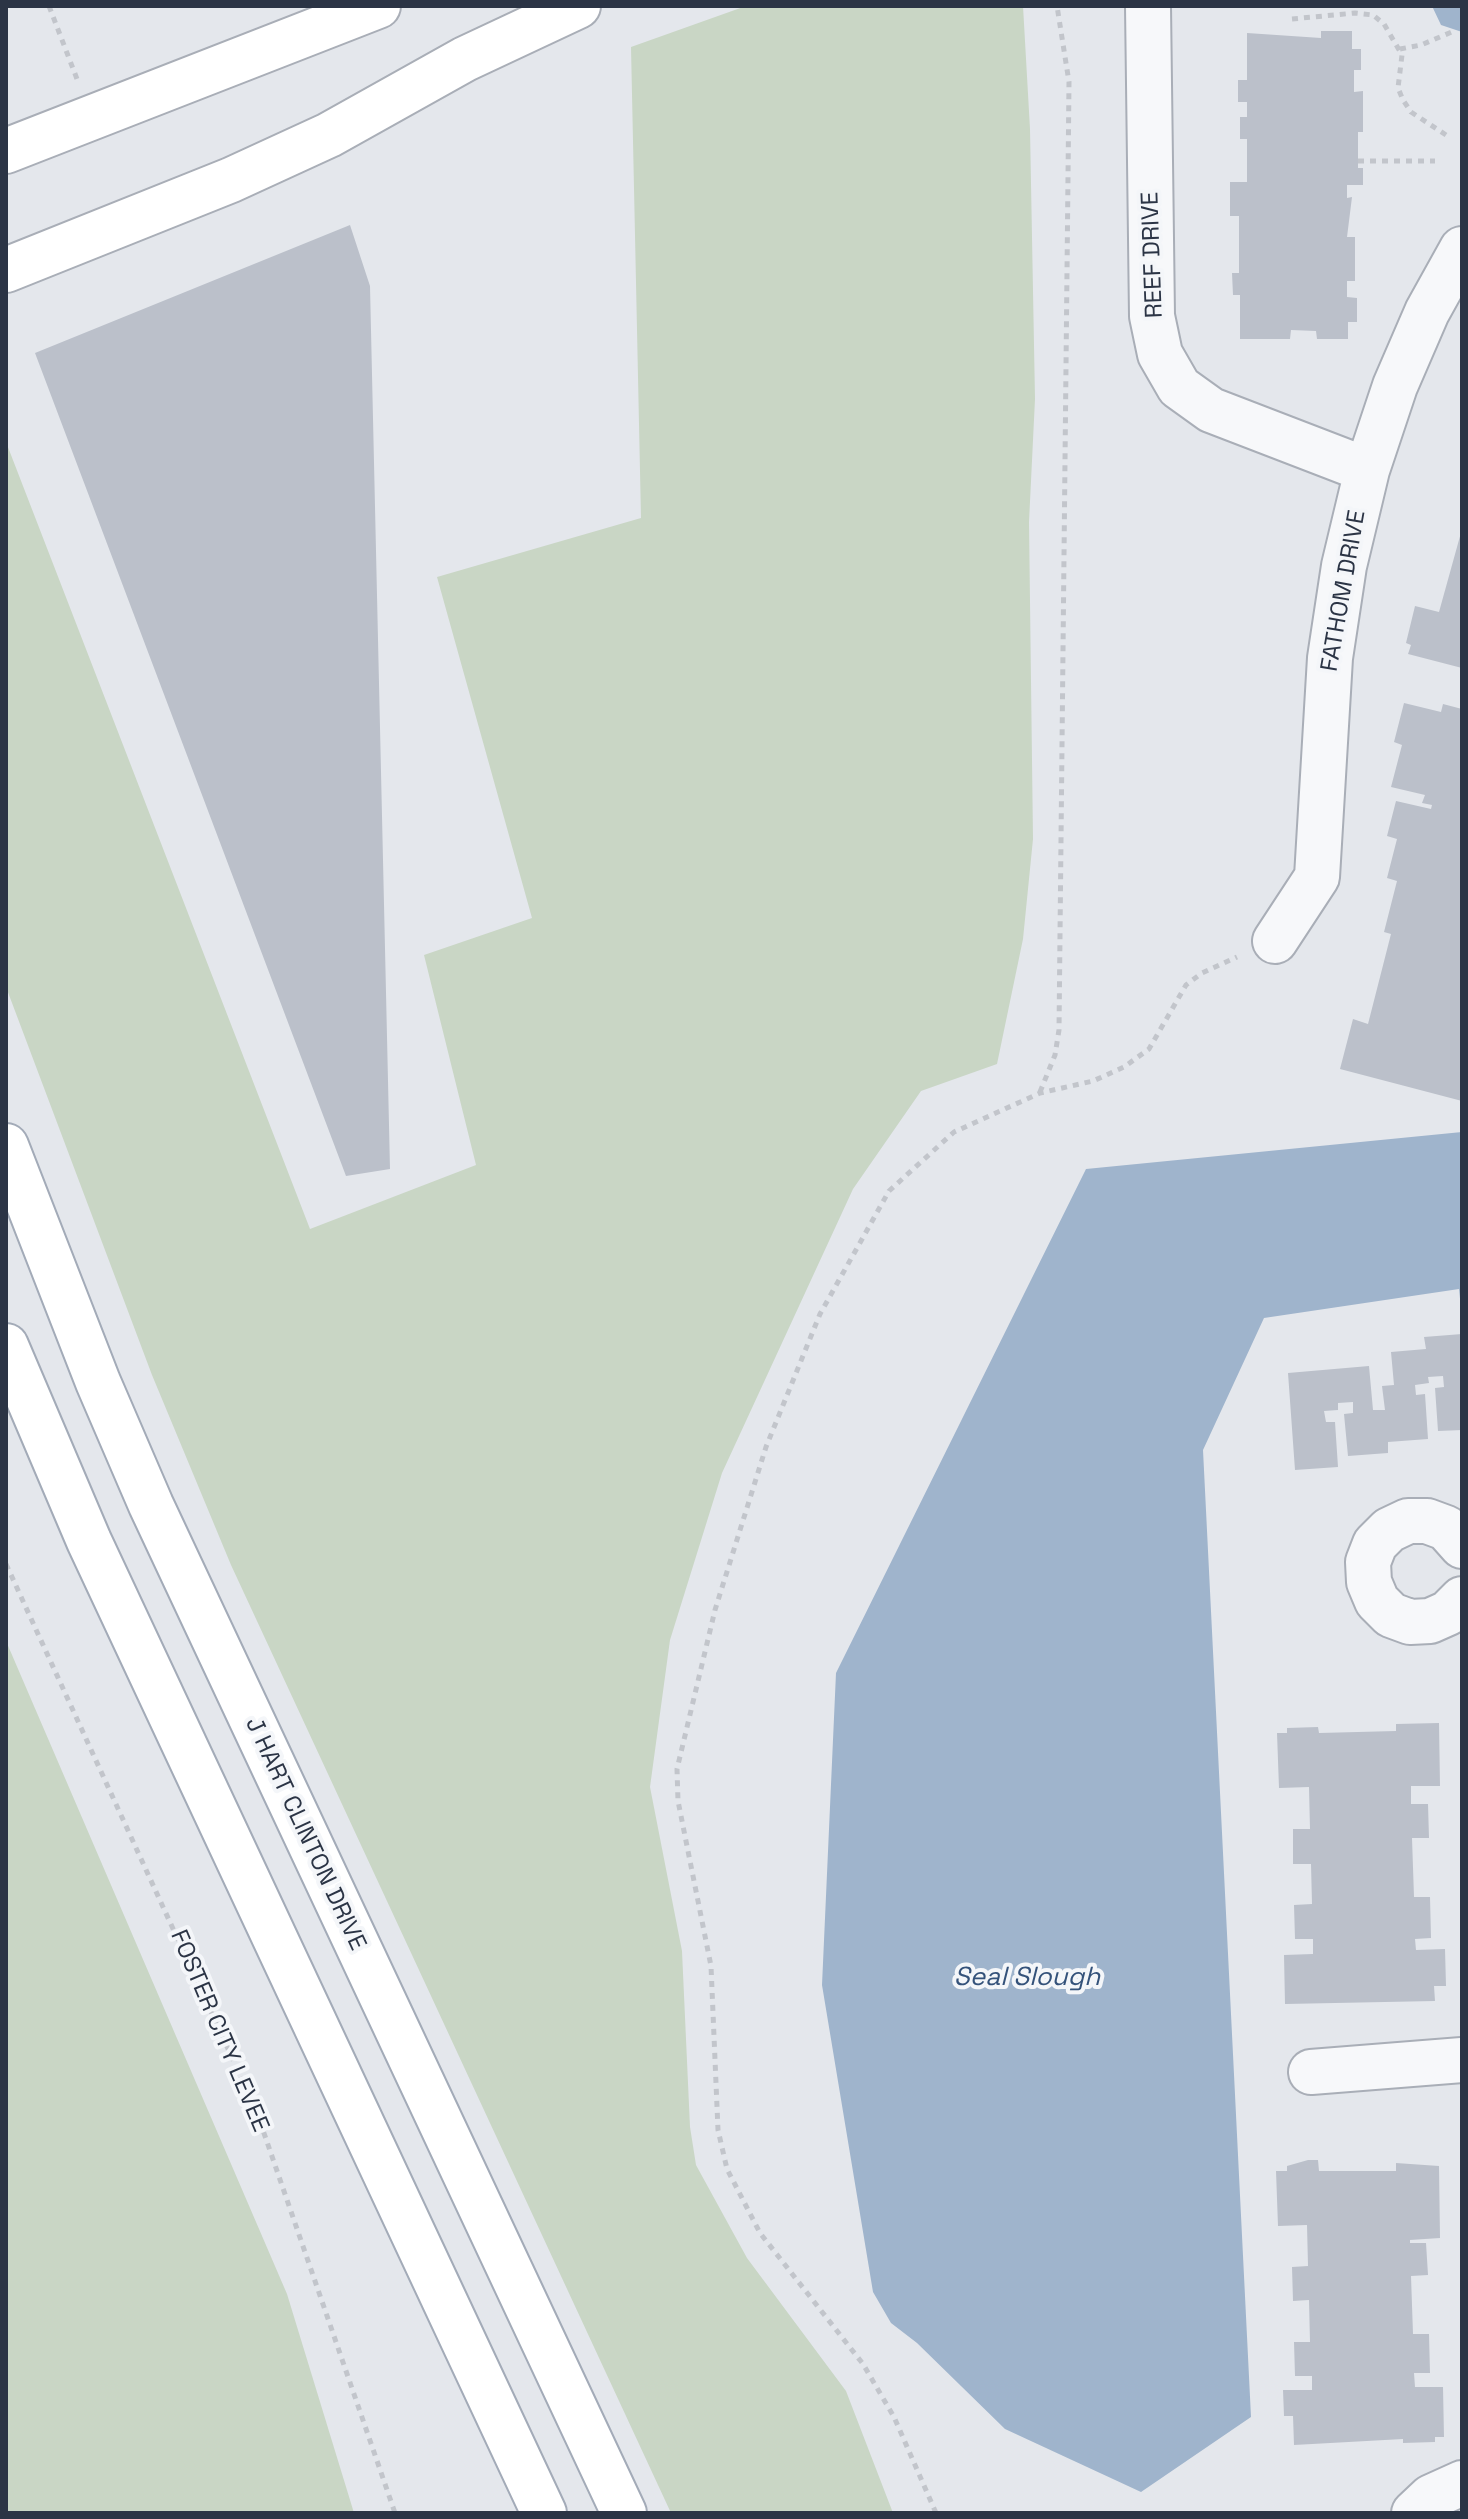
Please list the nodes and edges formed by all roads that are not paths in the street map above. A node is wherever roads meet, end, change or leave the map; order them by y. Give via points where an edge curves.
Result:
1 (378, 6) edge
2 (578, 6) edge
3 (1148, 6) edge
4 (6, 151) edge
5 (1462, 249) edge
6 (6, 270) edge
7 (1367, 470) junction
8 (1275, 941) road end
9 (6, 1146) edge
10 (6, 1346) edge
11 (1462, 1546) edge
12 (1462, 1599) edge
13 (1462, 2060) edge
14 (1311, 2072) dead end
15 (1462, 2483) edge
16 (544, 2513) edge
17 (624, 2513) edge
18 (1414, 2513) edge

1 - 4 main road
2 - 6 main road via 457,64 329,135
3 - 7 street, REEF DRIVE via 1152,316 1160,354 1179,387 1211,410
5 - 7 street, FATHOM DRIVE via 1395,386
7 - 8 street, FATHOM DRIVE via 1344,566 1330,658 1317,877
9 - 17 main road, J HART CLINTON DRIVE via 151,1505
10 - 16 main road via 89,1541
11 - 12 street via 1446,1528 1408,1521 1375,1544 1368,1562 1377,1601 1391,1615 1410,1622 1430,1621
13 - 14 street
15 - 18 street via 1431,2497

